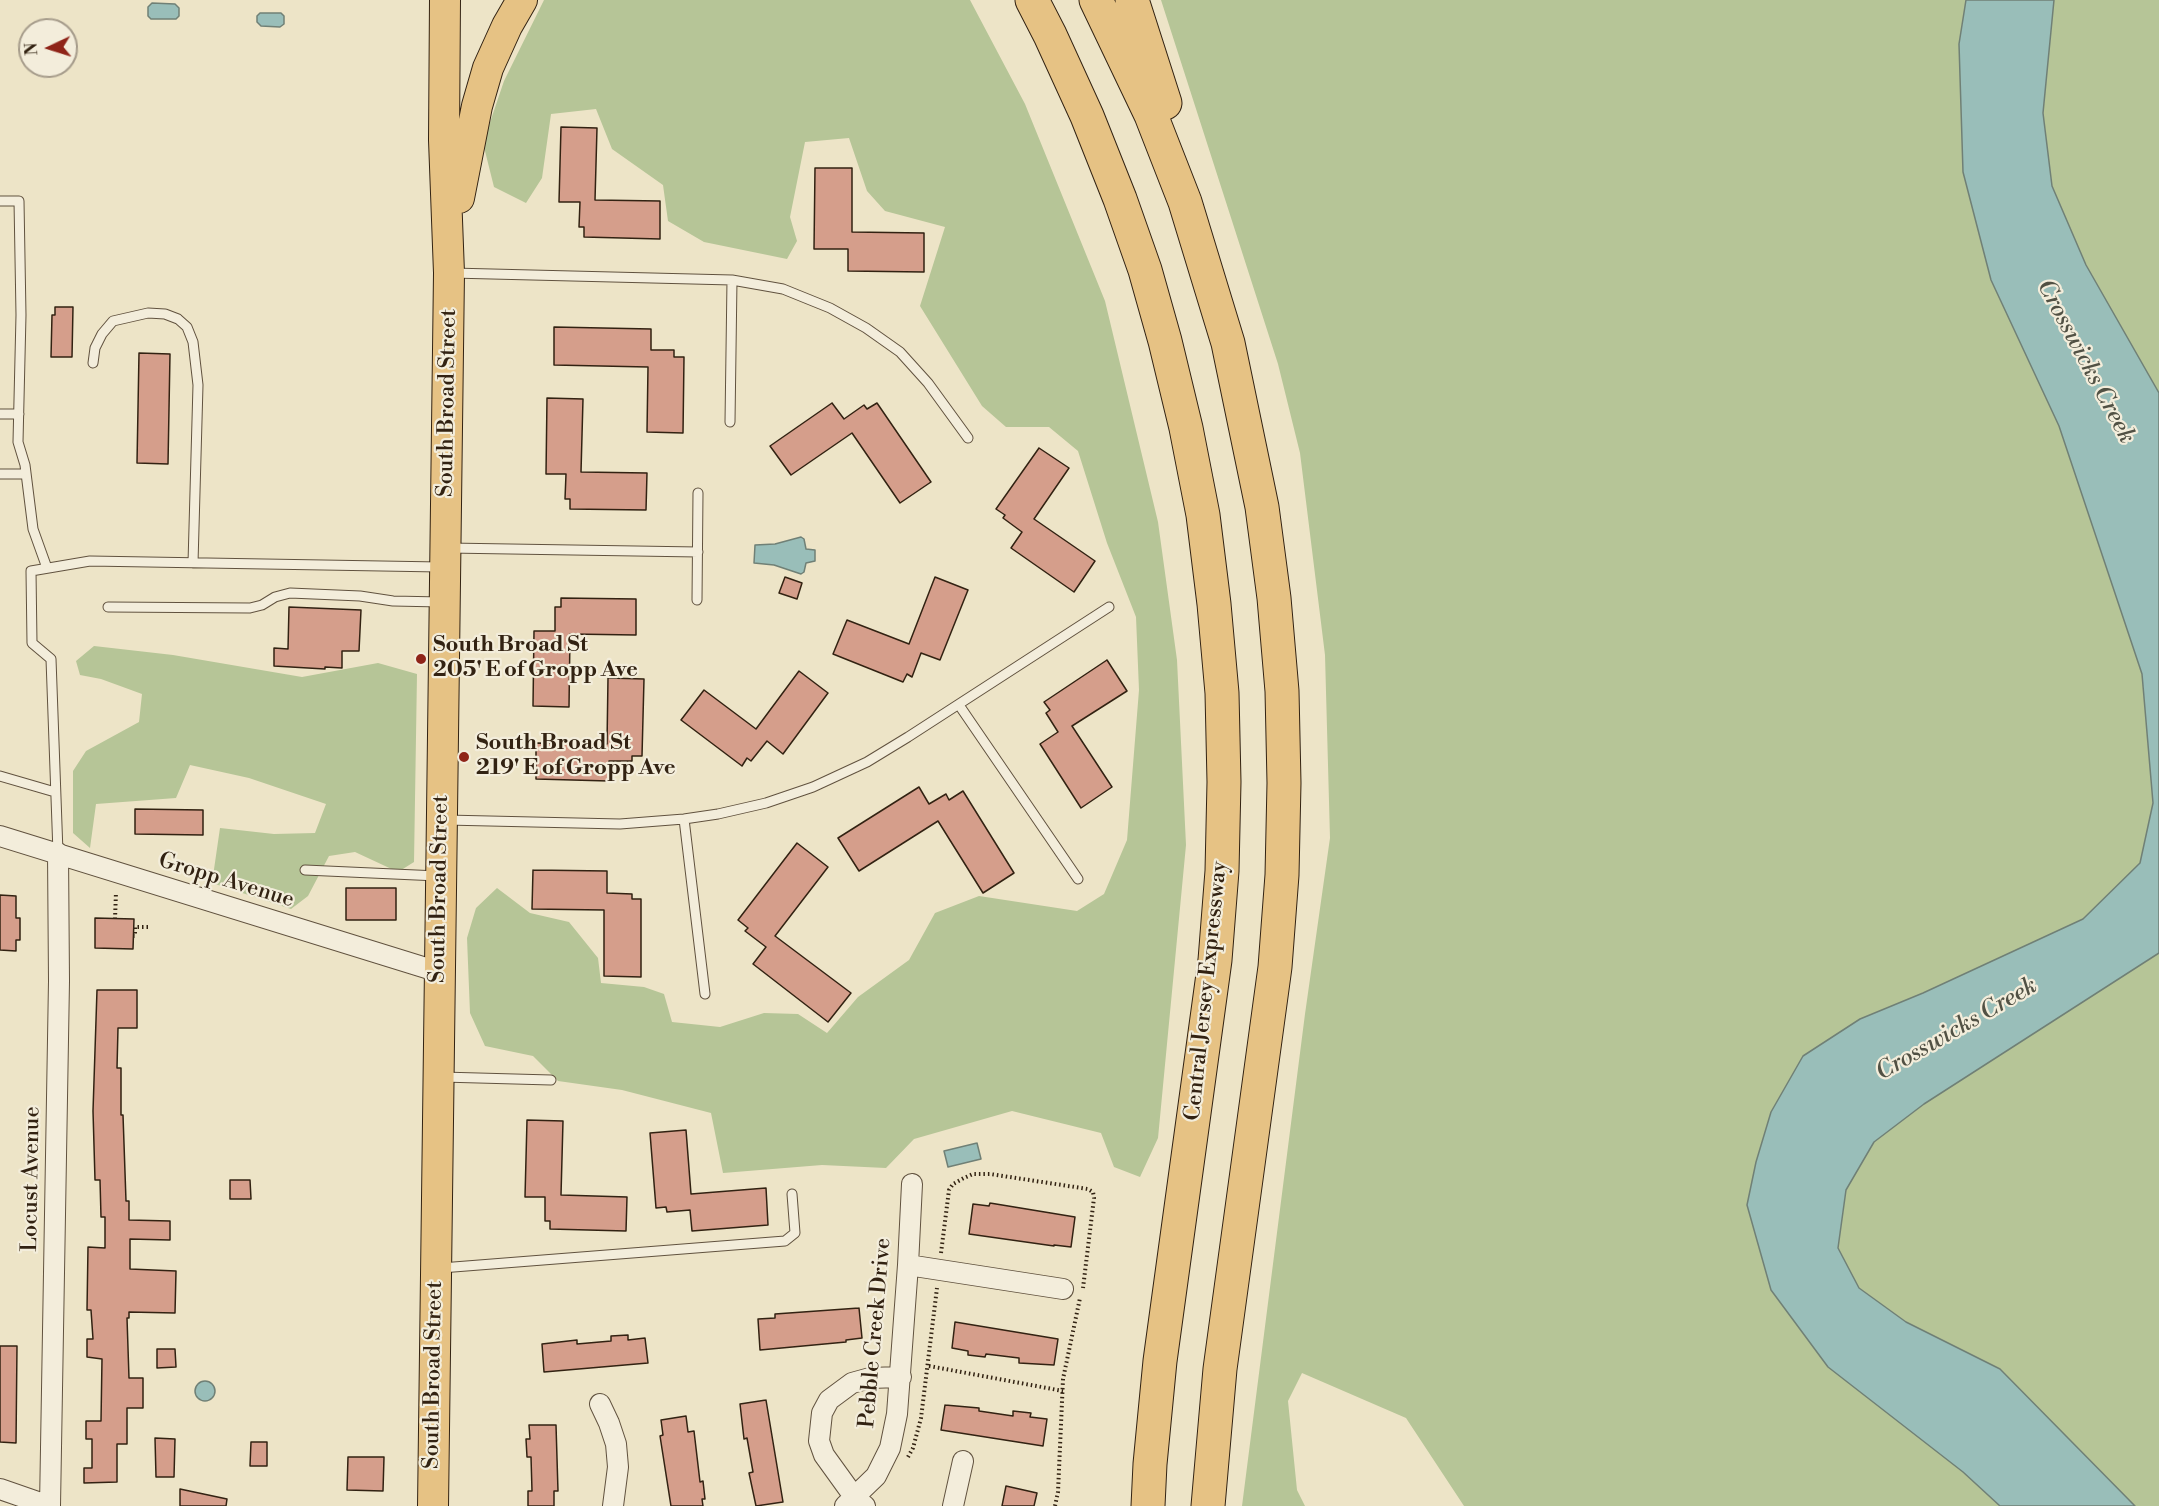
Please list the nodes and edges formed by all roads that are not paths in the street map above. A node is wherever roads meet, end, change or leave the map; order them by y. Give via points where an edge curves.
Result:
1 (445, 0) edge
2 (522, 0) edge
3 (1009, 0) edge
4 (1032, 0) edge
5 (1096, 0) edge
6 (1132, 0) edge
7 (0, 201) edge
8 (1185, 202) junction
9 (1144, 270) junction
10 (449, 273) junction
11 (732, 280) junction
12 (93, 363) dead end
13 (0, 414) edge
14 (19, 414) junction
15 (730, 422) dead end
16 (968, 438) dead end
17 (0, 474) edge
18 (26, 474) junction
19 (699, 493) dead end
20 (698, 552) junction
21 (446, 558) junction
22 (193, 563) junction
23 (47, 568) junction
24 (697, 600) dead end
25 (445, 602) junction
26 (108, 607) dead end
27 (1109, 607) dead end
28 (959, 705) junction
29 (0, 776) edge
30 (56, 792) junction
31 (441, 819) junction
32 (684, 819) junction
33 (0, 836) edge
34 (58, 853) junction
35 (306, 870) dead end
36 (440, 876) junction
37 (1078, 879) dead end
38 (438, 972) junction
39 (705, 994) dead end
40 (437, 1077) junction
41 (551, 1080) dead end
42 (912, 1184) dead end
43 (792, 1194) dead end
44 (908, 1265) junction
45 (435, 1269) junction
46 (1063, 1289) dead end
47 (901, 1377) junction
48 (600, 1404) dead end
49 (963, 1461) dead end
50 (0, 1489) edge
51 (855, 1503) edge
52 (50, 1506) edge
53 (433, 1506) edge
54 (613, 1506) edge
55 (953, 1506) edge
56 (1148, 1506) edge
57 (1208, 1506) edge

1 - 10 main road, South Broad Street via 444,140
2 - 10 main road, South Broad Street via 488,68 477,106 461,180
3 - 9 highway via 1065,102
4 - 9 highway, Central Jersey Expressway via 1087,116
5 - 8 highway via 1150,115
6 - 8 highway via 1166,109
7 - 14 lane via 19,201
8 - 57 highway via 1228,343 1262,507 1278,645 1284,783 1275,967 1220,1369
9 - 56 highway, Central Jersey Expressway via 1184,417 1203,515 1222,693 1224,782 1215,960 1160,1361
10 - 11 lane
10 - 21 main road, South Broad Street
11 - 15 lane
11 - 16 lane via 783,289 866,328 900,352
12 - 22 lane via 95,348 113,321 148,313 165,314 187,327 193,342 198,386
13 - 14 lane
14 - 18 lane via 18,442
17 - 18 lane
18 - 23 lane via 33,529
19 - 20 lane
20 - 21 lane
20 - 24 lane
21 - 22 lane
21 - 25 main road, South Broad Street
22 - 23 lane via 90,561
23 - 30 lane via 31,571 32,642 51,659
25 - 26 lane via 290,593 250,608
25 - 31 main road, South Broad Street
27 - 28 lane
28 - 32 lane via 867,762 813,788 766,803
28 - 37 lane
29 - 30 lane
30 - 34 lane
31 - 32 lane via 620,824
31 - 36 main road, South Broad Street
32 - 39 lane
33 - 34 street, Gropp Avenue
34 - 38 street, Gropp Avenue
34 - 52 street, Locust Avenue
35 - 36 lane
36 - 38 main road, South Broad Street
38 - 40 main road, South Broad Street
40 - 41 lane
40 - 45 main road, South Broad Street
42 - 44 street, Pebble Creek Drive
43 - 45 lane via 795,1233 785,1241
44 - 46 street
44 - 47 street, Pebble Creek Drive
45 - 53 main road, South Broad Street
47 - 51 street, Pebble Creek Drive via 890,1448 876,1476
47 - 51 street via 852,1383 829,1400 822,1413 819,1441 824,1455
48 - 54 street via 616,1444 618,1467
49 - 55 street
50 - 52 street

